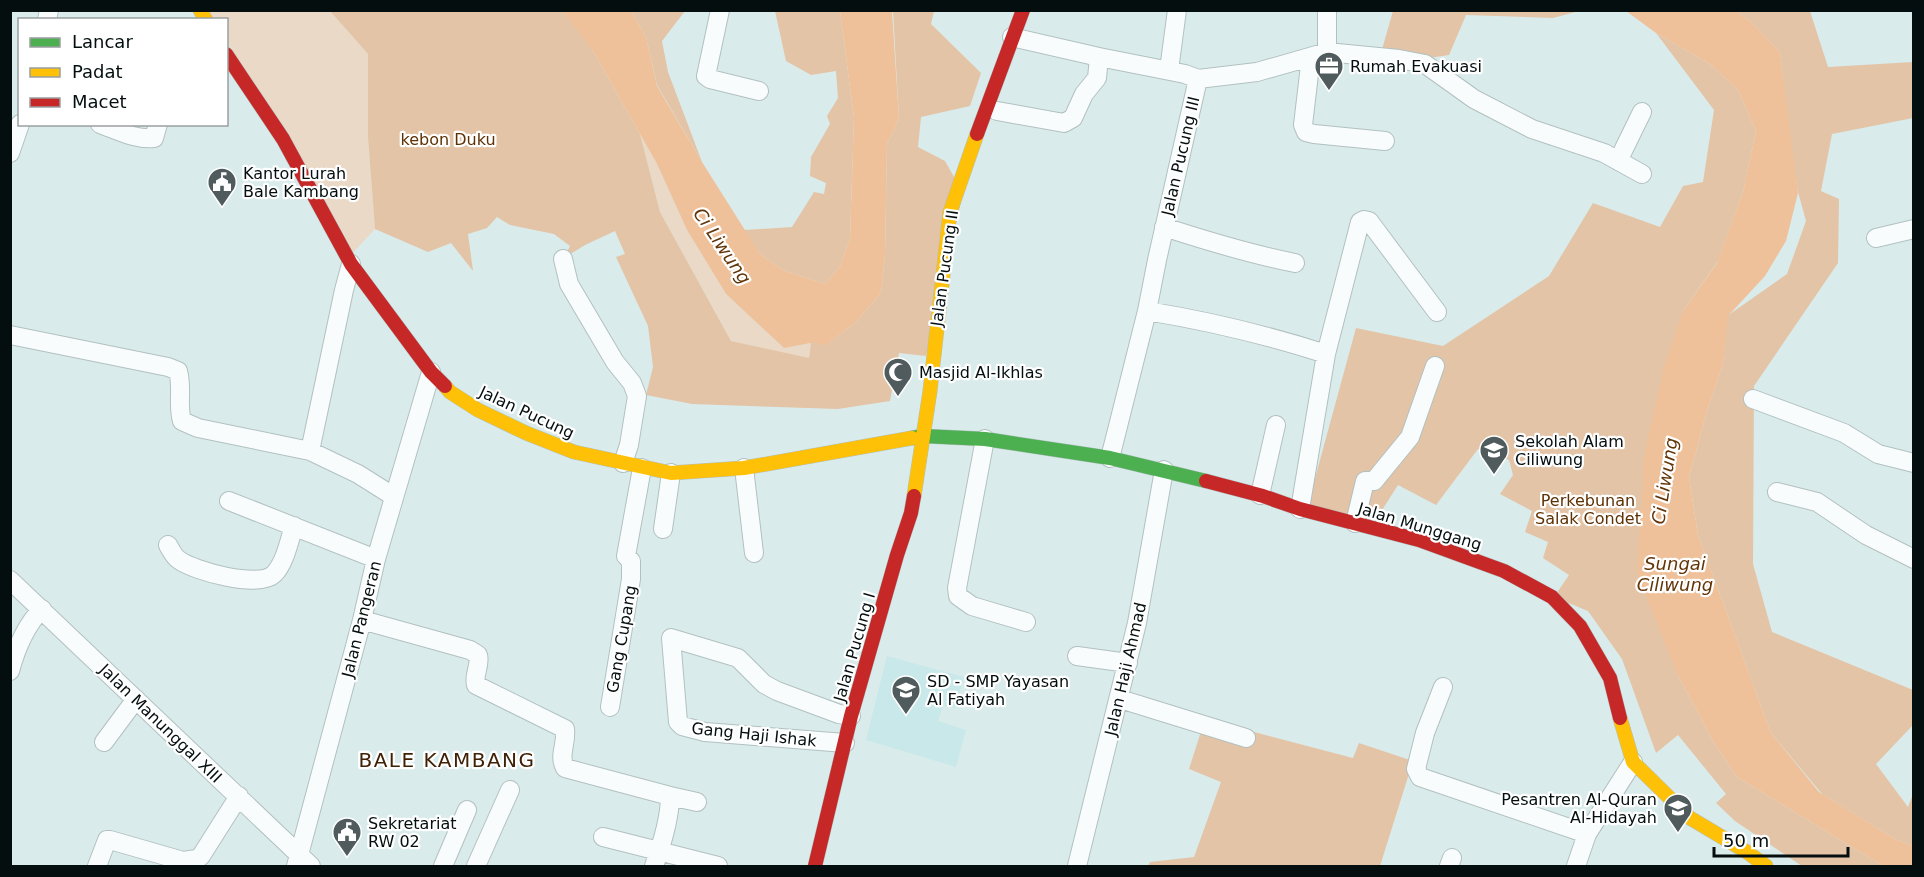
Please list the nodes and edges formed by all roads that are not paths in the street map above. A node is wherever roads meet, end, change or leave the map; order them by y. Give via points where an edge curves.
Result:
1 (720, 10) edge
2 (1023, 10) edge
3 (1177, 10) edge
4 (1327, 10) edge
5 (1012, 37) junction
6 (1319, 54) junction
7 (228, 57) edge
8 (1099, 57) junction
9 (1169, 70) junction
10 (1198, 79) junction
11 (759, 91) dead end
12 (997, 111) dead end
13 (1642, 112) dead end
14 (19, 126) edge
15 (105, 126) edge
16 (157, 126) edge
17 (1385, 141) dead end
18 (10, 153) edge
19 (1618, 161) junction
20 (1642, 174) dead end
21 (1164, 227) junction
22 (1914, 229) edge
23 (1876, 238) dead end
24 (563, 259) dead end
25 (1295, 263) dead end
26 (351, 264) junction
27 (1147, 311) junction
28 (1437, 312) dead end
29 (10, 335) edge
30 (1326, 354) junction
31 (1435, 366) dead end
32 (430, 372) junction
33 (1753, 399) dead end
34 (1276, 425) dead end
35 (923, 436) junction
36 (985, 439) junction
37 (310, 451) junction
38 (1110, 458) junction
39 (623, 463) junction
40 (1914, 463) edge
41 (642, 468) junction
42 (744, 468) junction
43 (1164, 470) junction
44 (671, 473) junction
45 (1777, 492) dead end
46 (1260, 495) junction
47 (393, 496) junction
48 (229, 501) dead end
49 (1300, 509) junction
50 (1355, 523) junction
51 (294, 526) junction
52 (663, 529) dead end
53 (168, 545) dead end
54 (754, 553) dead end
55 (376, 559) junction
56 (1914, 559) edge
57 (10, 580) edge
58 (42, 609) junction
59 (362, 620) junction
60 (1026, 622) dead end
61 (1077, 656) dead end
62 (1128, 663) junction
63 (10, 671) edge
64 (1443, 687) dead end
65 (136, 699) junction
66 (1120, 699) junction
67 (610, 707) dead end
68 (851, 716) junction
69 (1246, 738) dead end
70 (104, 742) dead end
71 (845, 743) junction
72 (1633, 762) junction
73 (510, 790) dead end
74 (238, 796) junction
75 (670, 796) junction
76 (697, 802) dead end
77 (467, 810) dead end
78 (1587, 834) junction
79 (603, 837) dead end
80 (657, 859) edge
81 (302, 863) edge
82 (182, 864) edge
83 (97, 867) edge
84 (444, 867) edge
85 (476, 867) edge
86 (718, 867) edge
87 (814, 867) edge
88 (1077, 867) edge
89 (1576, 867) edge
90 (1766, 867) edge

1 - 11 street via 706,76
2 - 5 street, Jalan Pucung II
3 - 9 street
4 - 6 street
5 - 8 street
5 - 35 street, Jalan Pucung II via 950,212
6 - 10 street, Jalan Pucung III via 1250,74
6 - 17 street via 1303,125 1306,132
6 - 19 street, Jalan Pucung III via 1425,64 1474,99 1532,129
7 - 26 street, Jalan Pucung via 283,139
8 - 9 street
8 - 12 street via 1097,78 1069,122
9 - 10 street
10 - 21 street, Jalan Pucung III
13 - 19 street
14 - 18 street
15 - 16 street via 149,139 154,138
19 - 20 street, Jalan Pucung III
21 - 25 street via 1258,256
21 - 27 street, Jalan Pucung III
22 - 23 street
24 - 39 street via 569,284 637,396
26 - 32 street, Jalan Pucung
26 - 37 street
27 - 30 street via 1240,329
27 - 38 street, Jalan Pucung III
28 - 30 street via 1369,221 1364,220 1359,225
29 - 37 street via 168,367 178,371 182,383 179,413 183,421 198,428
30 - 49 street
31 - 50 street via 1410,437 1374,481 1365,481
32 - 39 street, Jalan Pucung via 450,392 478,410 526,433 574,452
32 - 47 street, Jalan Pangeran
33 - 40 street via 1845,433 1878,454
34 - 46 street
35 - 36 street, Jalan Munggang
35 - 42 street, Jalan Pucung
35 - 68 street, Jalan Pucung I via 911,513
36 - 38 street, Jalan Munggang
36 - 60 street via 958,596 972,606
37 - 47 street
38 - 43 street, Jalan Munggang
39 - 41 street, Jalan Pucung
41 - 44 street, Jalan Pucung
41 - 67 street, Gang Cupang via 626,556 631,561 632,579
42 - 44 street, Jalan Pucung
42 - 54 street
43 - 46 street, Jalan Munggang
43 - 62 street, Jalan Haji Ahmad
44 - 52 street
45 - 56 street via 1817,502 1866,535
46 - 49 street, Jalan Munggang
47 - 55 street, Jalan Pangeran
48 - 51 street
49 - 50 street, Jalan Munggang
50 - 72 street, Jalan Munggang via 1419,540 1504,571 1552,597 1580,626 1610,678
51 - 53 street via 282,559 267,579 223,576 198,569 178,559
51 - 55 street
55 - 59 street, Jalan Pangeran
57 - 58 street, Jalan Manunggal XIII
58 - 63 street via 19,644
58 - 65 street, Jalan Manunggal XIII
59 - 75 street via 478,655 476,685 565,729 561,758 565,768
59 - 81 street, Jalan Pangeran
61 - 62 street
62 - 66 street, Jalan Haji Ahmad
64 - 78 street via 1425,733 1416,769 1420,777
65 - 70 street
65 - 74 street, Jalan Manunggal XIII
66 - 69 street
66 - 88 street, Jalan Haji Ahmad
68 - 71 street, Jalan Pucung I
68 - 71 street, Gang Haji Ishak via 777,691 764,684 738,658 671,638 678,722 682,726 705,732
71 - 87 street, Jalan Pucung I
72 - 78 street
72 - 90 street, Jalan Munggang via 1690,818
73 - 85 street
74 - 81 street, Jalan Manunggal XIII
74 - 82 street via 201,855
75 - 76 street
75 - 80 street
77 - 84 street
78 - 89 street
79 - 80 street
80 - 86 street
82 - 83 street via 117,840 107,840

